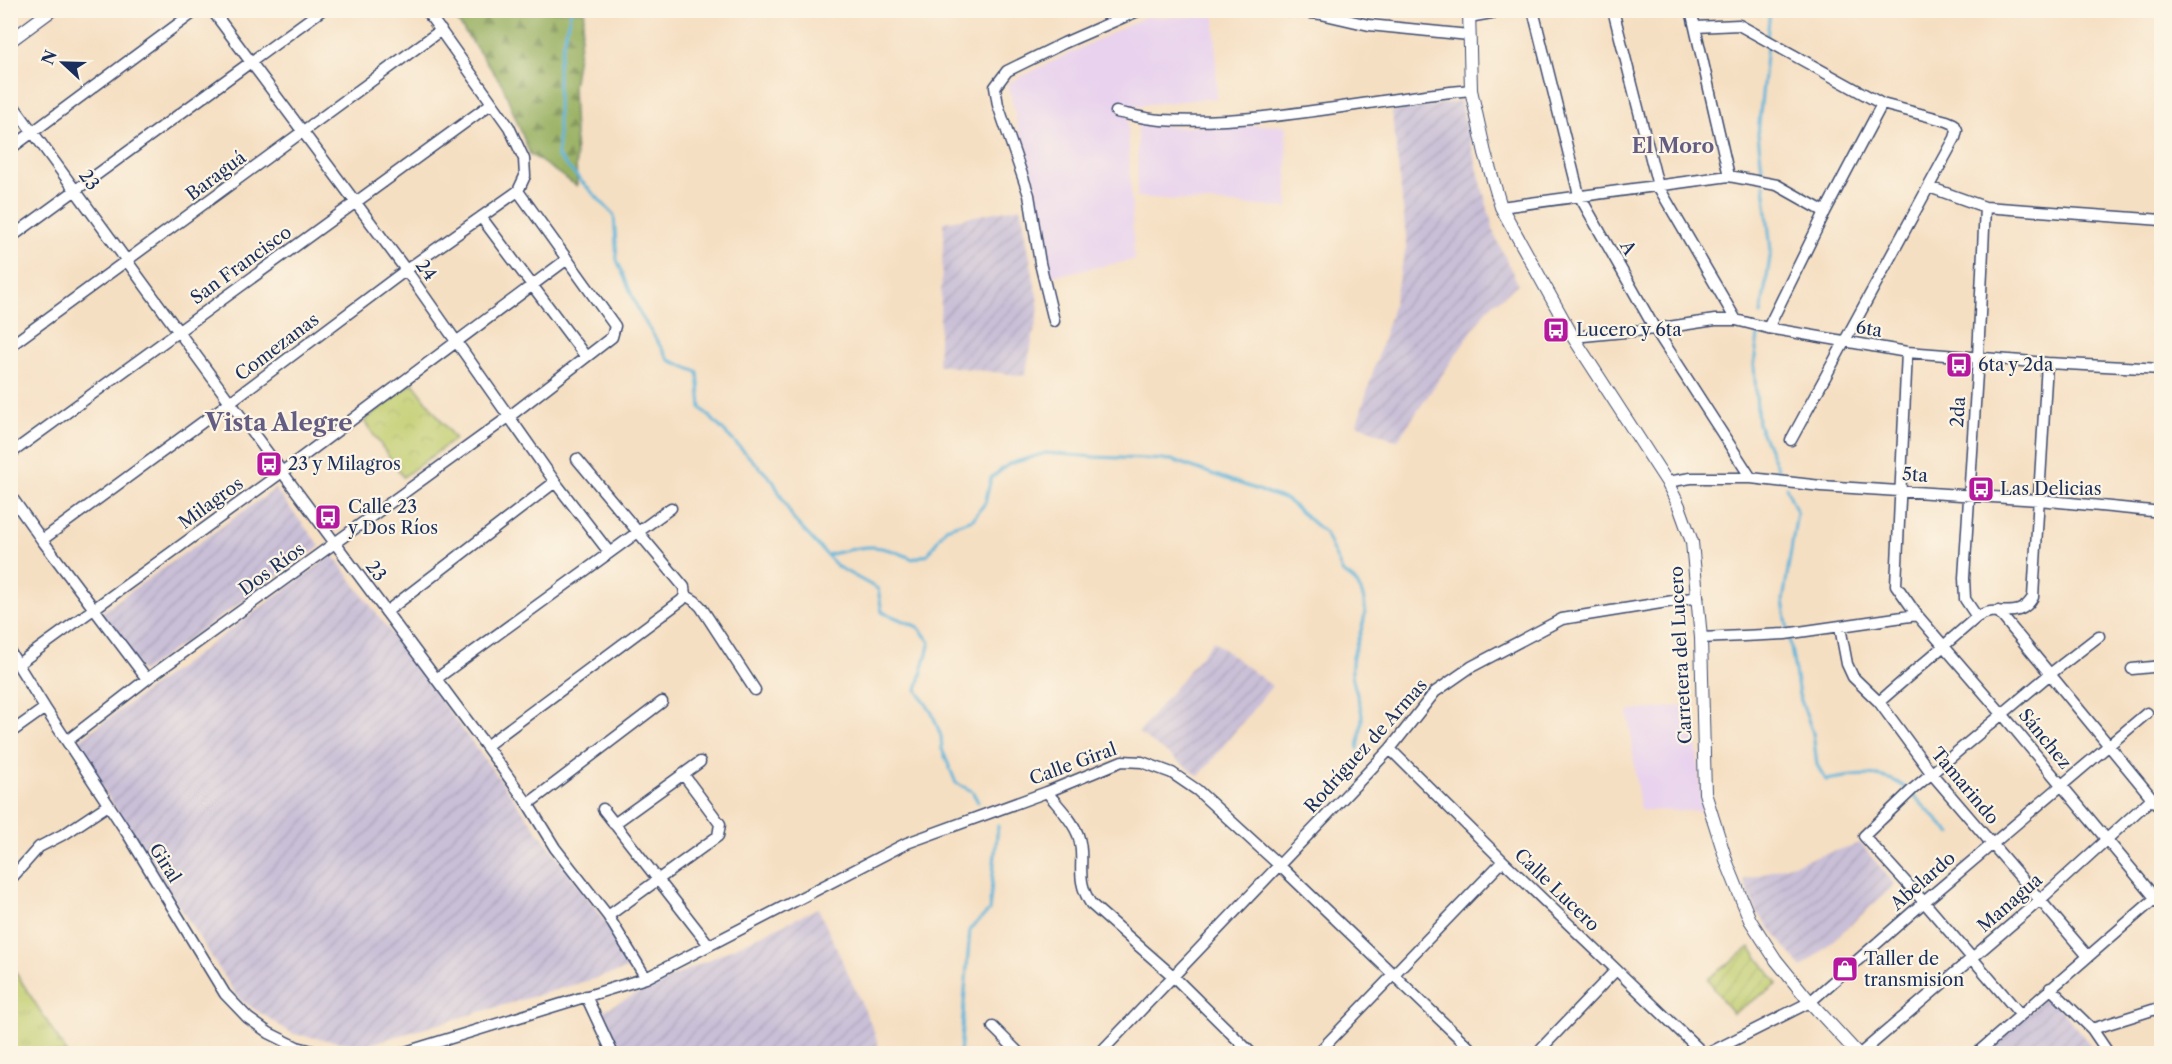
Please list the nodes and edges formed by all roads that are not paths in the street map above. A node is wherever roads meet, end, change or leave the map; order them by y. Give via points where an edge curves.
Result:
1 (52, 10) edge
2 (197, 10) edge
3 (212, 10) edge
4 (322, 10) edge
5 (426, 10) edge
6 (1140, 10) edge
7 (1282, 10) edge
8 (1508, 10) edge
9 (1533, 10) edge
10 (1613, 10) edge
11 (1691, 10) edge
12 (1469, 14) edge
13 (1695, 27) junction
14 (441, 30) junction
15 (1469, 35) junction
16 (10, 41) edge
17 (251, 63) junction
18 (1471, 90) junction
19 (10, 101) edge
20 (492, 103) junction
21 (1882, 104) junction
22 (1116, 112) dead end
23 (33, 132) junction
24 (302, 132) junction
25 (10, 149) edge
26 (1729, 176) junction
27 (1658, 186) junction
28 (1929, 187) junction
29 (76, 191) junction
30 (518, 191) junction
31 (1579, 195) junction
32 (356, 202) junction
33 (1501, 207) junction
34 (1984, 207) junction
35 (1825, 212) junction
36 (481, 217) junction
37 (2162, 220) edge
38 (10, 238) edge
39 (566, 260) junction
40 (128, 262) junction
41 (406, 270) junction
42 (533, 286) junction
43 (1736, 320) junction
44 (1054, 321) dead end
45 (1768, 328) junction
46 (1655, 329) junction
47 (179, 331) junction
48 (1573, 337) junction
49 (457, 341) junction
50 (1843, 342) junction
51 (10, 346) edge
52 (1907, 352) junction
53 (586, 357) junction
54 (1978, 357) junction
55 (2047, 363) junction
56 (2162, 369) edge
57 (230, 402) junction
58 (510, 416) junction
59 (1791, 440) dead end
60 (10, 454) edge
61 (577, 459) dead end
62 (282, 472) junction
63 (1751, 478) junction
64 (555, 482) junction
65 (1666, 482) junction
66 (1901, 490) junction
67 (10, 495) edge
68 (1969, 496) junction
69 (2039, 500) junction
70 (671, 508) dead end
71 (2162, 512) edge
72 (638, 533) junction
73 (42, 540) junction
74 (336, 544) junction
75 (609, 552) junction
76 (1698, 597) junction
77 (684, 598) junction
78 (93, 608) junction
79 (1998, 611) junction
80 (386, 612) junction
81 (1917, 615) junction
82 (1977, 616) junction
83 (1840, 627) junction
84 (2099, 636) dead end
85 (1701, 638) junction
86 (1945, 646) junction
87 (10, 652) edge
88 (18, 664) junction
89 (2162, 666) edge
90 (2132, 669) dead end
91 (2050, 674) junction
92 (147, 679) junction
93 (436, 679) junction
94 (755, 690) dead end
95 (662, 702) dead end
96 (1878, 702) junction
97 (45, 708) junction
98 (2147, 713) dead end
99 (2003, 715) junction
100 (10, 733) edge
101 (67, 741) junction
102 (2108, 744) junction
103 (486, 746) junction
104 (1390, 749) junction
105 (700, 762) dead end
106 (683, 774) junction
107 (1932, 774) junction
108 (2061, 785) junction
109 (1047, 792) junction
110 (2151, 799) junction
111 (528, 804) junction
112 (108, 805) junction
113 (603, 809) dead end
114 (2162, 810) edge
115 (614, 824) junction
116 (2107, 840) junction
117 (1993, 844) junction
118 (1503, 861) junction
119 (1279, 865) junction
120 (10, 880) edge
121 (659, 880) junction
122 (2160, 899) edge
123 (2040, 900) junction
124 (1924, 902) junction
125 (608, 916) junction
126 (709, 945) junction
127 (2087, 955) junction
128 (1972, 957) junction
129 (1616, 970) junction
130 (1392, 974) junction
131 (1173, 976) junction
132 (646, 978) junction
133 (2050, 988) junction
134 (586, 996) junction
135 (1810, 1002) junction
136 (2162, 1007) edge
137 (2020, 1014) junction
138 (993, 1028) dead end
139 (2092, 1029) junction
140 (324, 1053) edge
141 (399, 1053) edge
142 (613, 1053) edge
143 (1020, 1053) edge
144 (1099, 1053) edge
145 (1252, 1053) edge
146 (1317, 1053) edge
147 (1476, 1053) edge
148 (1536, 1053) edge
149 (1706, 1053) edge
150 (1859, 1053) edge
151 (1976, 1053) edge
152 (2109, 1053) edge

1 - 16 main road
2 - 23 street
3 - 17 street, 24
4 - 17 street
5 - 14 street
6 - 44 street via 1007,71 995,87 1029,195
7 - 15 street via 1369,25
8 - 12 street
9 - 31 street, A
10 - 27 street
11 - 13 street
12 - 15 main road, Carretera del Lucero
13 - 21 street via 1739,25
13 - 26 street
14 - 20 street
14 - 24 street, Baraguá
15 - 18 main road, Carretera del Lucero
17 - 24 street, 24
17 - 29 street
18 - 22 street via 1264,117 1160,120
18 - 33 main road, Carretera del Lucero
19 - 23 street, 23
20 - 30 street, Comezanas via 524,159 525,176
20 - 32 street, San Francisco
21 - 28 street via 1954,124 1955,138
21 - 35 street
23 - 25 street
23 - 29 street, 23
24 - 32 street, 24
24 - 40 street, Baraguá
26 - 27 street
26 - 35 street via 1776,185
27 - 31 street
27 - 43 street
28 - 34 street
28 - 50 street
29 - 38 street
29 - 40 street, 23
30 - 36 street, Comezanas
30 - 39 street
31 - 33 street
31 - 46 street, A
32 - 41 street, 24
32 - 47 street, San Francisco
33 - 48 main road, Carretera del Lucero
34 - 37 street
34 - 54 street, 2da
35 - 45 street
36 - 41 street, Comezanas
36 - 42 street
39 - 42 street, Milagros
39 - 53 street, Dos Ríos via 615,326 612,337
40 - 47 street, 23
40 - 51 street, Baraguá
41 - 49 street, 24
41 - 57 street, Comezanas
42 - 49 street, Milagros
42 - 53 street
43 - 45 street, 6ta
43 - 46 street, 6ta
45 - 50 street, 6ta
46 - 48 street, 6ta
46 - 63 street, A
47 - 57 street, 23
47 - 60 street, San Francisco
48 - 65 main road, Carretera del Lucero
49 - 58 street, 24
49 - 62 street, Milagros
50 - 52 street, 6ta
50 - 59 street
52 - 54 street, 6ta
52 - 66 street
53 - 58 street, Dos Ríos
54 - 55 street, 6ta
54 - 68 street, 2da
55 - 56 street, 6ta
55 - 69 street
57 - 62 street, 23
57 - 73 street, Comezanas
58 - 64 street, 24
58 - 74 street, Dos Ríos
61 - 72 street
62 - 74 street, 23
62 - 78 street, Milagros
63 - 65 street, 5ta
63 - 66 street, 5ta
64 - 75 street, 24
64 - 80 street
65 - 76 main road, Carretera del Lucero via 1692,542
66 - 68 street, 5ta
66 - 81 street, Sánchez via 1896,585
67 - 73 street
68 - 69 street, 5ta
68 - 82 street, 2da via 1965,599
69 - 71 street, 5ta
69 - 79 street via 2033,597 2028,607 2019,612
70 - 72 street
72 - 75 street
72 - 77 street via 684,587
73 - 78 street
74 - 80 street, 23
74 - 92 street, Dos Ríos
75 - 93 street
76 - 85 main road, Carretera del Lucero
76 - 104 street, Rodríguez de Armas via 1562,619 1471,667 1435,692
77 - 94 street via 695,600
77 - 103 street
78 - 88 street, Milagros
78 - 92 street
79 - 82 street
79 - 91 street
80 - 93 street, 23
81 - 83 street
81 - 86 street, Sánchez
82 - 86 street
83 - 85 street
83 - 96 street, Tamarindo via 1853,677
84 - 91 street
85 - 135 main road, Carretera del Lucero via 1705,793 1750,920
86 - 96 street
86 - 99 street, Sánchez
87 - 88 street, Giral
88 - 97 street, Giral
89 - 90 street
91 - 99 street
91 - 102 street
92 - 101 street, Dos Ríos
93 - 103 street, 23
95 - 111 street
96 - 107 street, Tamarindo
97 - 100 street
97 - 101 street, Giral
98 - 102 street, Abelardo
99 - 107 street
99 - 108 street, Sánchez
101 - 112 street, Giral
102 - 108 street, Abelardo
102 - 110 street
103 - 111 street, 23
104 - 118 street, Calle Lucero
104 - 119 street, Rodríguez de Armas
105 - 106 street
106 - 115 street
106 - 121 street via 720,824 718,836
107 - 117 street, Tamarindo
107 - 124 street via 1864,836
108 - 116 street, Sánchez
108 - 117 street, Abelardo
109 - 119 street, Calle Giral via 1122,761 1142,762 1172,773 1197,790
109 - 126 street, Calle Giral via 907,843
109 - 131 street via 1077,833 1080,879 1091,904
110 - 114 street
110 - 116 street, Managua
111 - 125 street, 23 via 555,848
112 - 120 street via 39,847
112 - 140 street, Giral via 225,994 269,1033 297,1047
113 - 115 street
115 - 121 street
116 - 122 street, Sánchez
116 - 123 street, Managua
117 - 123 street, Tamarindo
117 - 124 street, Abelardo
118 - 129 street, Calle Lucero
118 - 130 street
119 - 130 street, Calle Giral
119 - 131 street, Rodríguez de Armas
121 - 125 street
121 - 126 street
122 - 127 street
123 - 127 street, Tamarindo
123 - 128 street, Managua
124 - 128 street
124 - 135 street, Abelardo
125 - 132 street, 23
126 - 132 street, Calle Giral
127 - 133 street
128 - 137 street
128 - 150 street, Managua
129 - 148 street
129 - 149 street, Calle Lucero
130 - 146 street
130 - 147 street, Calle Giral
131 - 144 street, Rodríguez de Armas
131 - 145 street
132 - 134 street
133 - 137 street
133 - 139 street
134 - 141 street
134 - 142 street
135 - 149 street, Abelardo
135 - 150 main road, Carretera del Lucero
136 - 139 street
137 - 151 street
138 - 143 street
139 - 152 street

